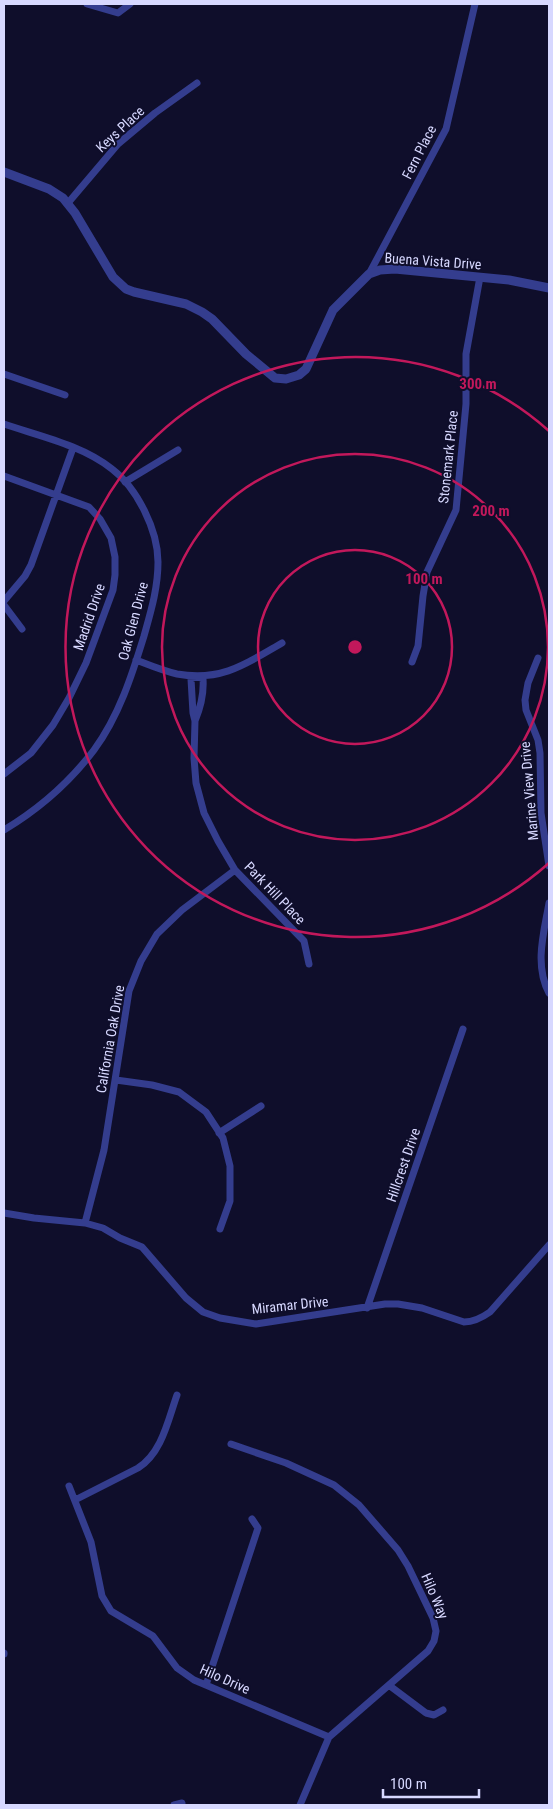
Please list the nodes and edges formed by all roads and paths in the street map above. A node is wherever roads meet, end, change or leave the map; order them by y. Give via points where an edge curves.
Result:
1 (87, 4) edge
2 (130, 4) edge
3 (475, 4) edge
4 (197, 83) dead end
5 (4, 172) edge
6 (68, 203) junction
7 (370, 274) junction
8 (480, 277) junction
9 (549, 288) edge
10 (4, 374) edge
11 (65, 395) dead end
12 (4, 424) edge
13 (73, 448) junction
14 (178, 450) dead end
15 (4, 476) edge
16 (125, 482) junction
17 (57, 494) junction
18 (4, 601) edge
19 (4, 605) edge
20 (22, 629) dead end
21 (282, 643) dead end
22 (538, 658) dead end
23 (136, 660) junction
24 (412, 662) dead end
25 (200, 677) junction
26 (195, 721) junction
27 (4, 774) edge
28 (4, 830) edge
29 (549, 866) edge
30 (235, 870) junction
31 (549, 903) edge
32 (309, 964) dead end
33 (549, 993) edge
34 (463, 1029) dead end
35 (116, 1080) junction
36 (261, 1106) dead end
37 (219, 1133) junction
38 (4, 1213) edge
39 (85, 1223) junction
40 (220, 1229) dead end
41 (549, 1245) edge
42 (366, 1308) junction
43 (176, 1395) dead end
44 (231, 1444) dead end
45 (69, 1486) dead end
46 (75, 1500) junction
47 (252, 1519) dead end
48 (206, 1685) junction
49 (390, 1686) junction
50 (443, 1710) dead end
51 (329, 1736) junction
52 (182, 1803) dead end
53 (174, 1805) edge
54 (300, 1805) edge

1 - 2 street via 118,13
3 - 7 street, Fern Place via 446,129
4 - 6 street, Keys Place via 118,144
5 - 6 street, Buena Vista Drive via 58,194
6 - 7 street, Buena Vista Drive via 112,277 134,292 186,304 202,312 275,378 286,379 306,369 329,316
7 - 8 street, Buena Vista Drive via 395,269
8 - 9 street, Buena Vista Drive
8 - 24 street, Stonemark Place via 466,354 466,404 456,510 427,572 418,646
10 - 11 street
12 - 13 street, Oak Glen Drive
13 - 16 street, Oak Glen Drive via 113,469
13 - 17 street
14 - 16 street
15 - 17 street, Madrid Drive
16 - 23 street, Oak Glen Drive via 143,507 153,531 158,561 156,594
17 - 18 street via 31,565
17 - 27 street, Madrid Drive via 88,507 100,518 111,538 115,557 113,590 70,698 31,753
19 - 20 street
21 - 25 street via 237,669
22 - 29 street, Marine View Drive via 525,700 540,753 541,813
23 - 25 street via 175,674
23 - 28 street, Oak Glen Drive via 111,723 94,750 48,800
25 - 26 street via 204,689
25 - 26 street, Park Hill Place via 191,679
26 - 30 street, Park Hill Place via 196,783 204,813
30 - 32 street, Park Hill Place via 304,941
30 - 35 street, California Oak Drive via 182,910 157,934 141,962 129,991
31 - 33 street via 541,946 542,975
34 - 42 street, Hillcrest Drive
35 - 37 street via 180,1092 206,1112
35 - 39 street, California Oak Drive via 104,1150
36 - 37 street
37 - 40 street via 230,1166 230,1200
38 - 39 street, Miramar Drive
39 - 42 street, Miramar Drive via 142,1247 186,1298 203,1312 220,1318 256,1324
41 - 42 street, Miramar Drive via 490,1312 470,1322 398,1304
43 - 46 street via 154,1454 138,1468
44 - 49 street, Hilo Way via 286,1463 334,1485 359,1505 398,1550 433,1618 436,1631 428,1652
45 - 46 street, Hilo Drive
46 - 48 street, Hilo Drive via 91,1542 102,1596 111,1611 153,1636 177,1668
47 - 48 street via 258,1528
48 - 51 street, Hilo Drive
49 - 50 street via 426,1713 434,1715
49 - 51 street, Hilo Way
51 - 54 street, Hilo Way
52 - 53 street

